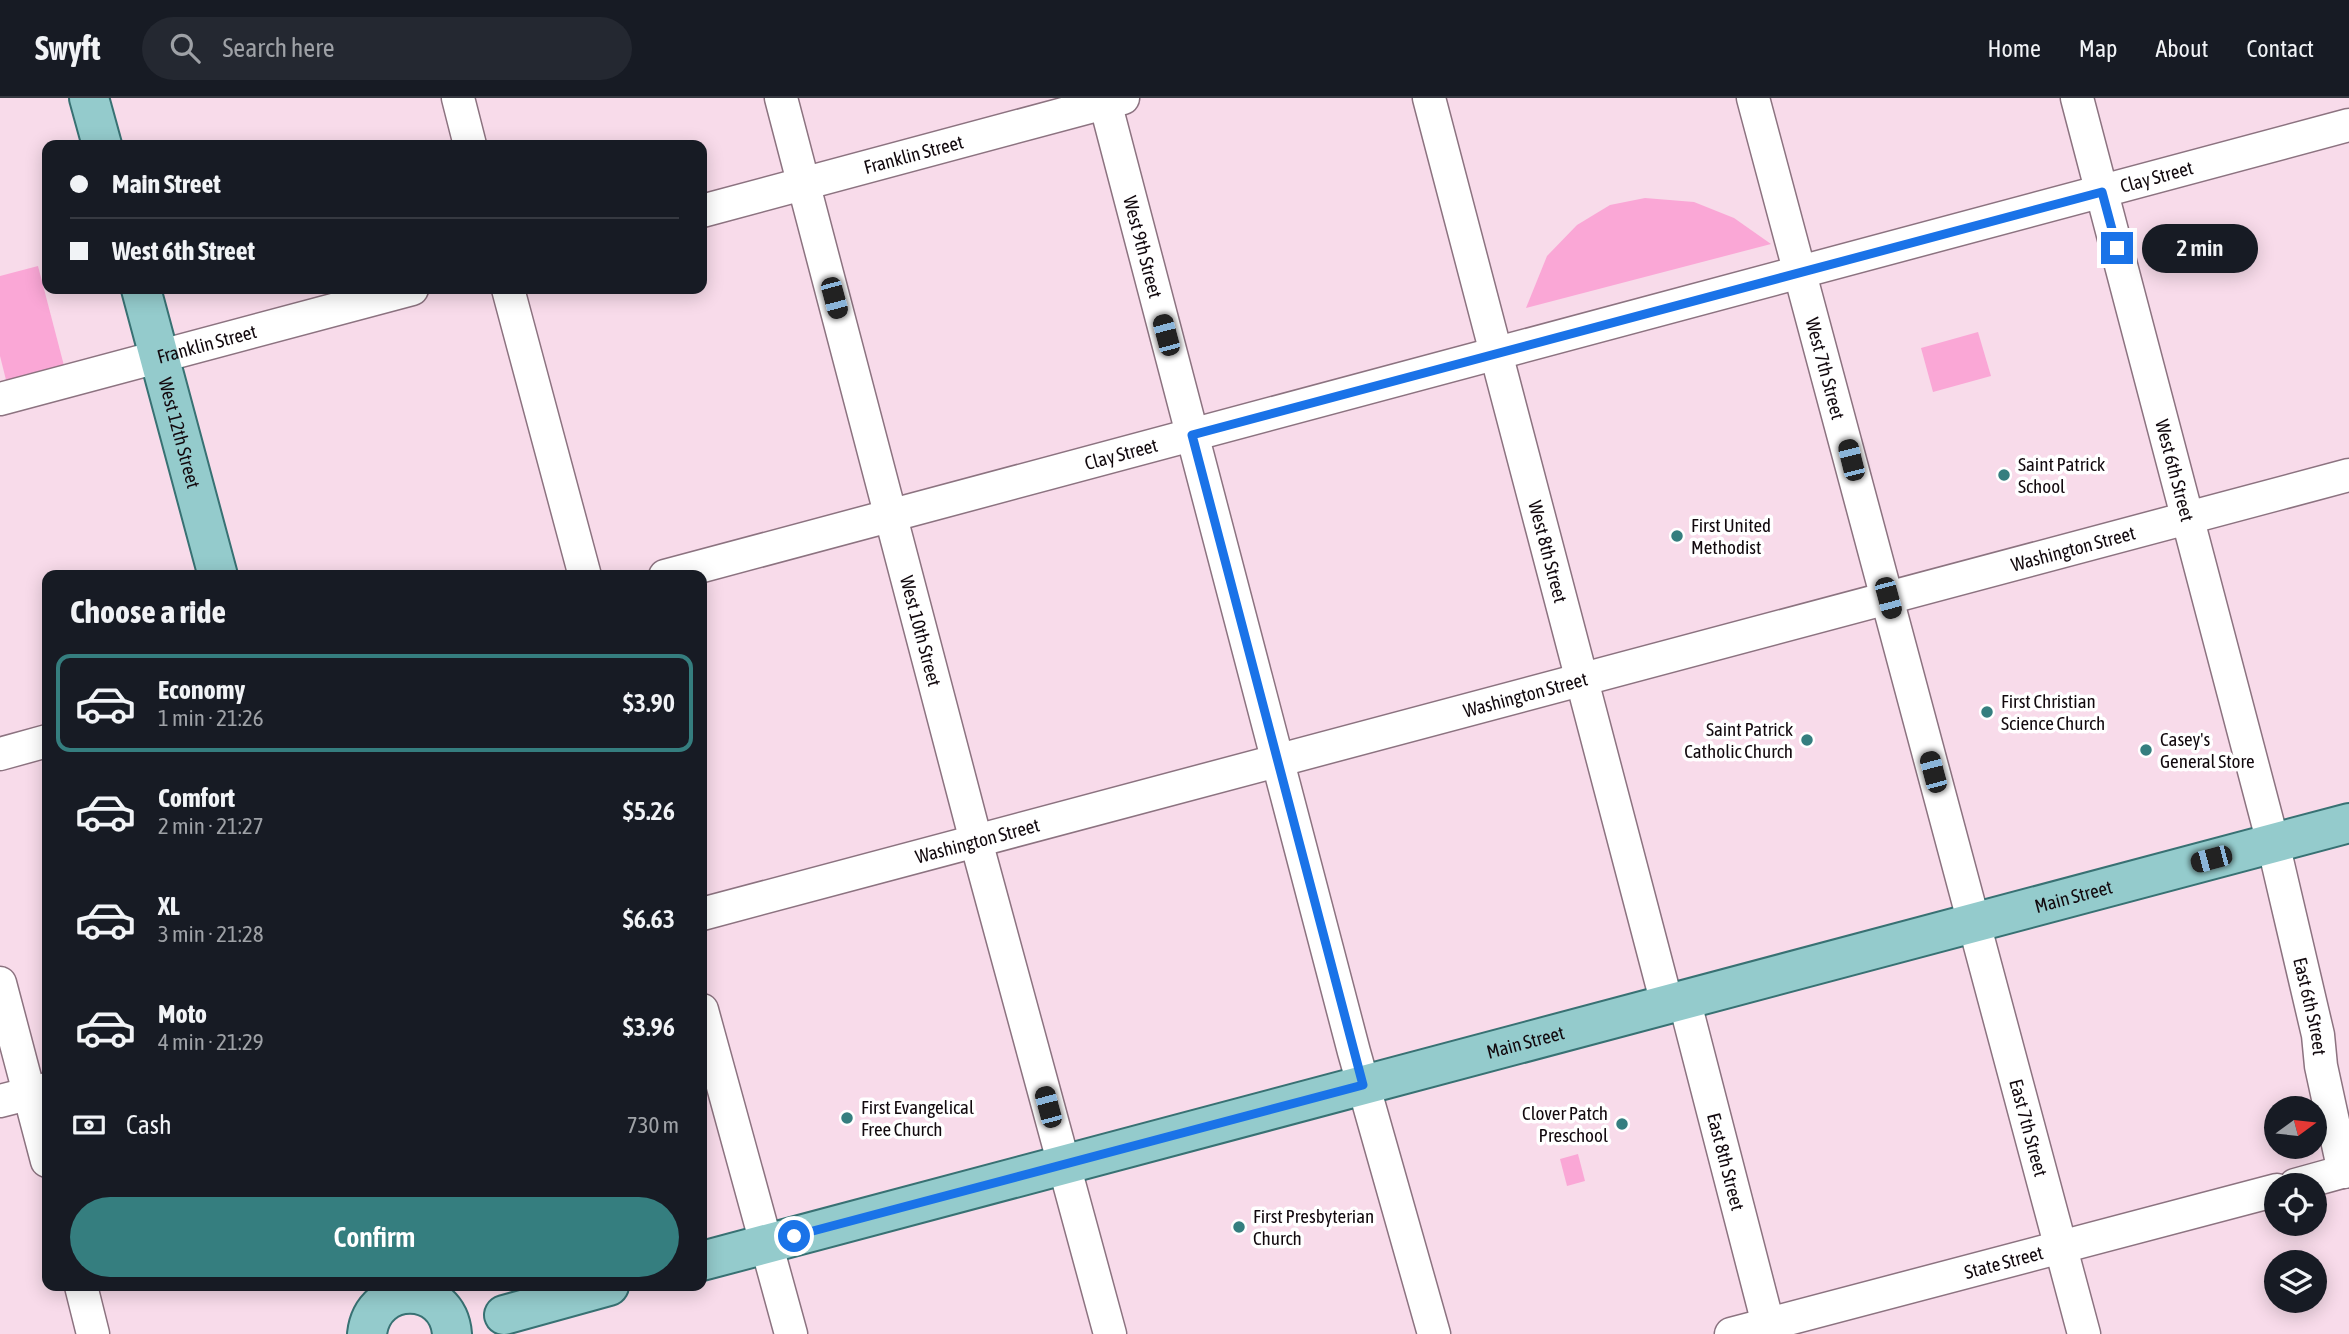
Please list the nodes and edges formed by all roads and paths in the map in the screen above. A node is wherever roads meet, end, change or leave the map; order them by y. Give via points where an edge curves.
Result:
1 (89, 98) edge
2 (458, 98) edge
3 (781, 98) edge
4 (1429, 98) edge
5 (1753, 98) edge
6 (2077, 98) edge
7 (1111, 100) edge
8 (2349, 125) edge
9 (101, 140) edge
10 (469, 140) edge
11 (804, 184) junction
12 (2102, 192) junction
13 (707, 210) edge
14 (1799, 273) junction
15 (142, 294) edge
16 (393, 294) edge
17 (510, 294) edge
18 (1496, 354) junction
19 (160, 356) junction
20 (0, 399) edge
21 (1192, 435) junction
22 (2349, 475) edge
23 (891, 516) junction
24 (2188, 519) junction
25 (216, 570) edge
26 (583, 570) edge
27 (688, 570) edge
28 (1888, 598) junction
29 (1582, 680) junction
30 (42, 742) edge
31 (0, 754) edge
32 (1278, 761) junction
33 (2349, 823) edge
34 (976, 841) junction
35 (2273, 843) junction
36 (707, 913) edge
37 (1973, 923) junction
38 (0, 983) edge
39 (1675, 1002) junction
40 (707, 1028) edge
41 (1363, 1085) junction
42 (26, 1094) edge
43 (42, 1145) edge
44 (1063, 1164) junction
45 (2346, 1171) edge
46 (2327, 1176) edge
47 (2264, 1193) edge
48 (766, 1244) junction
49 (2060, 1247) junction
50 (707, 1260) edge
51 (82, 1291) edge
52 (580, 1291) edge
53 (454, 1313) edge
54 (372, 1316) edge
55 (1768, 1324) junction
56 (93, 1334) edge
57 (790, 1334) edge
58 (1110, 1334) edge
59 (1434, 1334) edge
60 (1731, 1334) edge
61 (2084, 1334) edge

1 - 9 main road
2 - 10 street
3 - 11 street, West 10th Street
4 - 18 street, West 8th Street
5 - 14 street, West 7th Street
6 - 12 street, West 6th Street
7 - 11 street, Franklin Street
7 - 21 street, West 9th Street
8 - 12 street, Clay Street
11 - 13 street, Franklin Street
11 - 23 street, West 10th Street
12 - 14 street, Clay Street
12 - 24 street, West 6th Street
14 - 18 street, Clay Street
14 - 28 street, West 7th Street
15 - 19 main road, West 12th Street
16 - 19 street, Franklin Street
17 - 26 street
18 - 21 street, Clay Street
18 - 29 street, West 8th Street
19 - 20 street, Franklin Street
19 - 25 main road, West 12th Street
21 - 23 street, Clay Street
21 - 32 street, West 9th Street
22 - 24 street, Washington Street
23 - 27 street, Clay Street
23 - 34 street, West 10th Street
24 - 28 street, Washington Street
24 - 35 street, West 6th Street
28 - 29 street, Washington Street
28 - 37 street, West 7th Street
29 - 32 street, Washington Street
29 - 39 street, West 8th Street
30 - 31 street
32 - 34 street, Washington Street
32 - 41 street, West 9th Street
33 - 35 main road, Main Street
34 - 36 street, Washington Street
34 - 44 street, West 10th Street
35 - 37 main road, Main Street
35 - 45 street, East 6th Street
37 - 39 main road, Main Street
37 - 49 street, East 7th Street
38 - 42 street
39 - 41 main road, Main Street
39 - 55 street, East 8th Street
40 - 48 street
41 - 44 main road, Main Street
41 - 59 street, West 9th Street
42 - 43 street
44 - 48 main road, Main Street
44 - 58 street, West 10th Street
45 - 46 street
47 - 49 street, State Street
48 - 50 main road, Main Street
48 - 57 street
49 - 55 street, State Street
49 - 61 street, East 7th Street
51 - 56 street
52 - 53 main road
53 - 54 main road via 411,1293 397,1295
55 - 60 street, State Street

